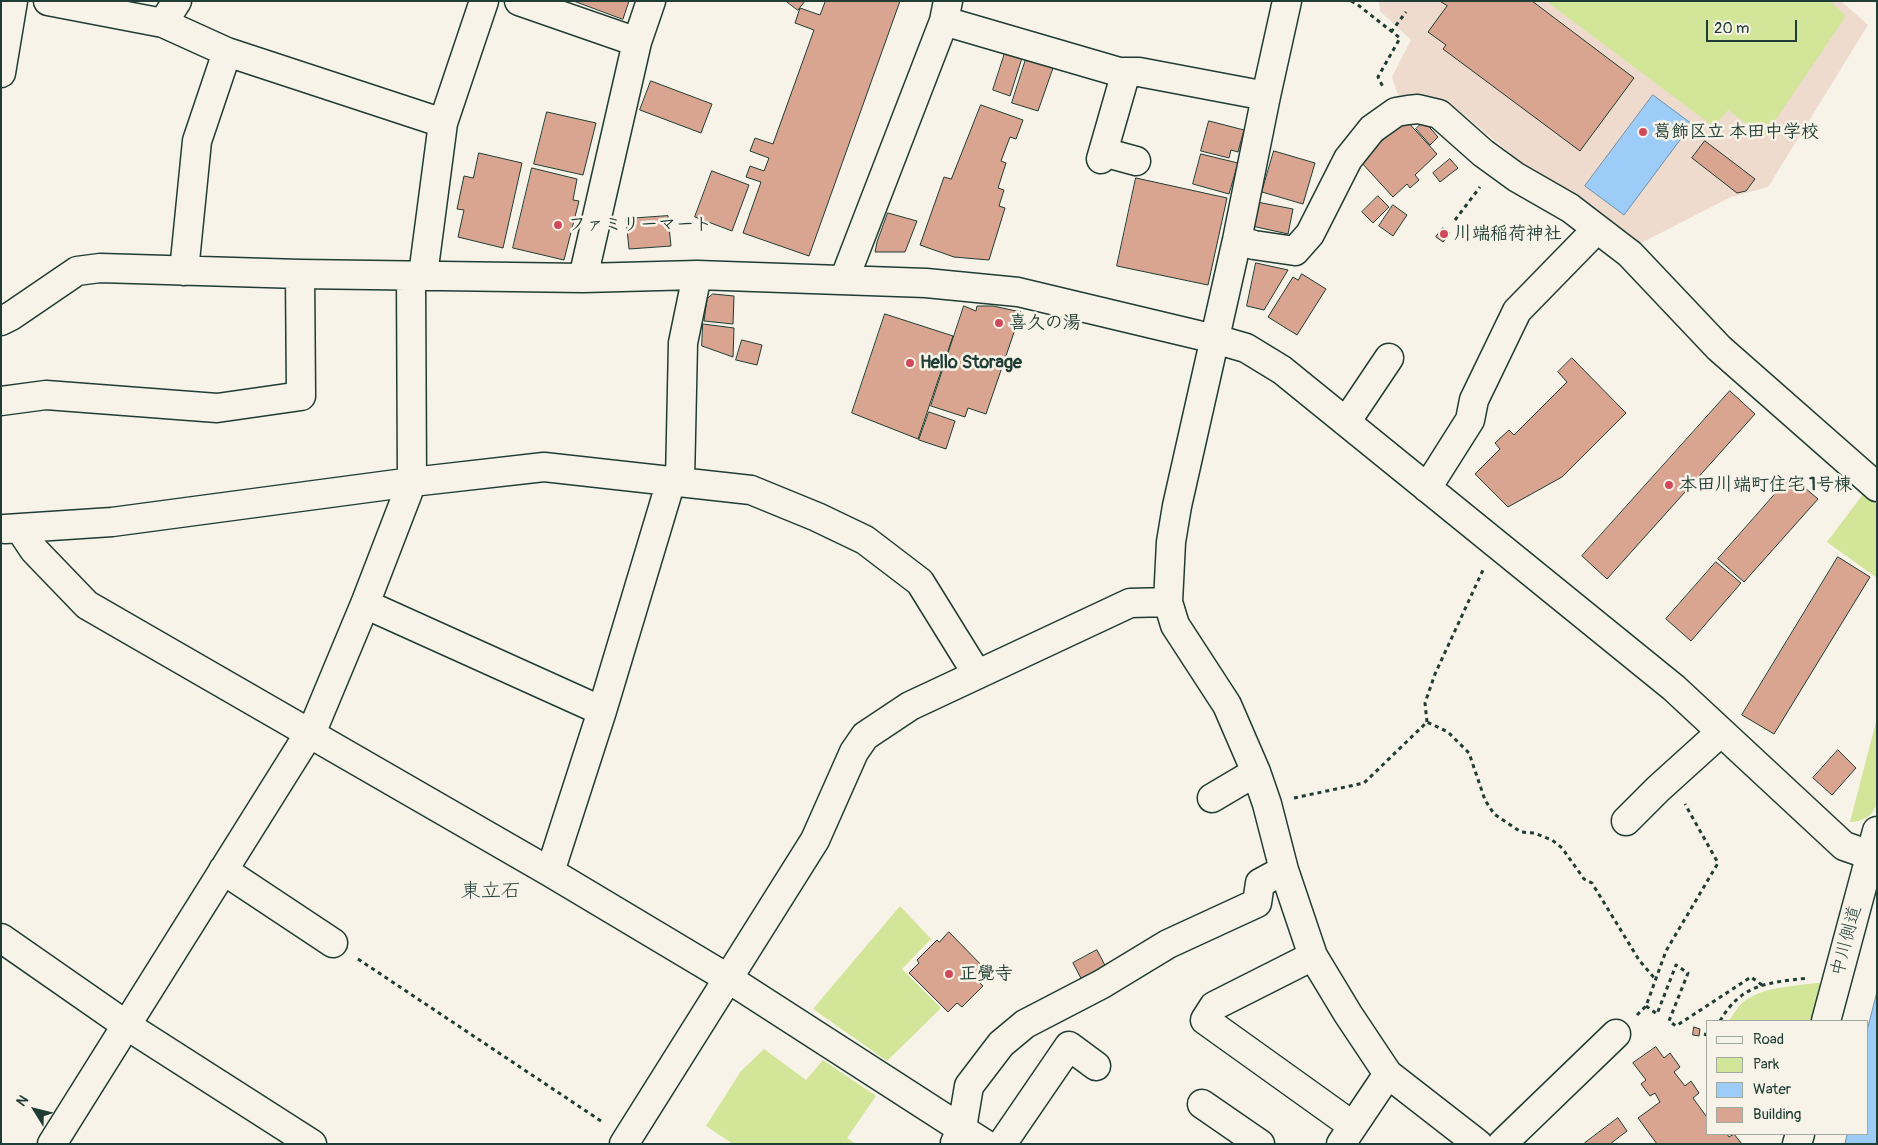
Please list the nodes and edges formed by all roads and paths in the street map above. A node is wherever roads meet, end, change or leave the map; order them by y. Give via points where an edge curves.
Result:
1 (13, 1) edge
2 (48, 1) edge
3 (484, 1) edge
4 (519, 1) edge
5 (651, 1) edge
6 (1288, 1) edge
7 (1351, 1) edge
8 (946, 11) edge
9 (170, 12) edge
10 (1406, 12) dead end
11 (1391, 32) junction
12 (637, 42) junction
13 (227, 52) junction
14 (1126, 72) junction
15 (1, 73) edge
16 (1266, 96) junction
17 (1396, 112) junction
18 (443, 123) junction
19 (1136, 161) dead end
20 (1498, 164) junction
21 (1455, 220) dead end
22 (1597, 229) junction
23 (1237, 240) junction
24 (184, 271) junction
25 (300, 274) junction
26 (417, 275) junction
27 (697, 275) junction
28 (583, 278) junction
29 (844, 280) junction
30 (1, 321) edge
31 (1215, 339) junction
32 (1390, 358) dead end
33 (1, 401) edge
34 (1346, 422) junction
35 (675, 481) junction
36 (412, 482) junction
37 (1877, 487) edge
38 (1427, 488) junction
39 (10, 529) edge
40 (1496, 544) junction
41 (1168, 602) junction
42 (365, 604) junction
43 (974, 668) junction
44 (602, 711) junction
45 (1427, 722) junction
46 (1721, 732) junction
47 (310, 735) junction
48 (1256, 772) junction
49 (1670, 778) junction
50 (1212, 798) dead end
51 (1267, 804) junction
52 (1626, 821) dead end
53 (1874, 843) edge
54 (223, 870) junction
55 (1284, 870) junction
56 (550, 872) junction
57 (1, 938) edge
58 (333, 943) joint
59 (1314, 956) junction
60 (1840, 966) junction
61 (729, 979) junction
62 (1656, 980) junction
63 (1762, 985) junction
64 (1646, 1006) junction
65 (1721, 1020) edge
66 (1826, 1020) edge
67 (126, 1025) junction
68 (1616, 1034) joint
69 (1096, 1066) dead end
70 (1388, 1074) junction
71 (1202, 1104) dead end
72 (1346, 1135) edge
73 (958, 1136) edge
74 (626, 1141) edge
75 (52, 1144) edge
76 (312, 1144) edge
77 (985, 1144) edge
78 (1002, 1144) edge
79 (1260, 1144) edge
80 (1478, 1144) edge
81 (1502, 1144) edge

1 - 15 street
2 - 9 street
3 - 18 street
4 - 12 street
5 - 12 street
6 - 16 street
7 - 11 path
8 - 14 street
8 - 29 street
9 - 13 street
10 - 11 path
11 - 17 path via 1400,38 1378,77
12 - 28 street
13 - 18 street
13 - 24 street via 196,141
14 - 16 street
14 - 19 street via 1102,156
16 - 23 street
17 - 20 street via 1418,109 1439,114
17 - 23 street via 1372,129 1348,159 1310,234 1295,251
18 - 26 street
20 - 21 path
20 - 22 street via 1570,208
22 - 37 street via 1630,254 1719,348
22 - 38 street via 1517,311 1474,400 1470,420
23 - 31 street
24 - 25 street
24 - 30 street via 100,268 76,271
25 - 26 street
25 - 33 street via 302,396 217,408 46,395
26 - 28 street
26 - 36 street
27 - 28 street
27 - 29 street
27 - 35 street via 683,344
29 - 31 street via 926,283 1018,292
31 - 34 street via 1246,348 1266,359
31 - 41 street via 1177,506 1171,542
32 - 34 street
34 - 38 street
35 - 36 street via 544,467
35 - 43 street via 751,490 866,540 920,582
35 - 44 street
36 - 39 street via 122,520
36 - 42 street
38 - 40 street
39 - 47 street via 87,605
40 - 45 path via 1435,674 1425,704
40 - 46 street via 1674,688
41 - 43 street via 1130,603
41 - 48 street via 1175,625 1227,705
42 - 44 street
42 - 47 street
43 - 61 street via 865,736 854,752 815,840
44 - 56 street
45 - 51 path via 1364,783
45 - 62 path via 1448,732 1469,753 1485,800 1494,814 1520,832 1534,833 1562,848 1584,879 1592,883 1639,960
46 - 49 street
46 - 53 street via 1844,846
47 - 54 street
47 - 56 street
48 - 50 street
48 - 51 street
49 - 52 street
49 - 62 path via 1718,863 1666,951
51 - 55 street
53 - 60 street, 中川側道
54 - 58 street
54 - 67 street
55 - 59 street
55 - 73 street via 1260,883 1257,903 1168,944 1102,984 1025,1024 1001,1044 969,1086
56 - 61 street
57 - 67 street
58 - 74 path
59 - 70 street
59 - 72 street via 1214,1006 1205,1020
60 - 63 path via 1823,976
60 - 66 street, 中川側道
61 - 73 street
61 - 74 street
62 - 64 path
63 - 64 path via 1751,977 1676,1026 1669,1021 1688,973 1676,965 1657,1014
63 - 65 path via 1742,994
64 - 68 path
67 - 75 street
67 - 76 street
68 - 81 street
69 - 78 street via 1069,1046
70 - 72 street
70 - 80 street
71 - 79 street
73 - 77 street

